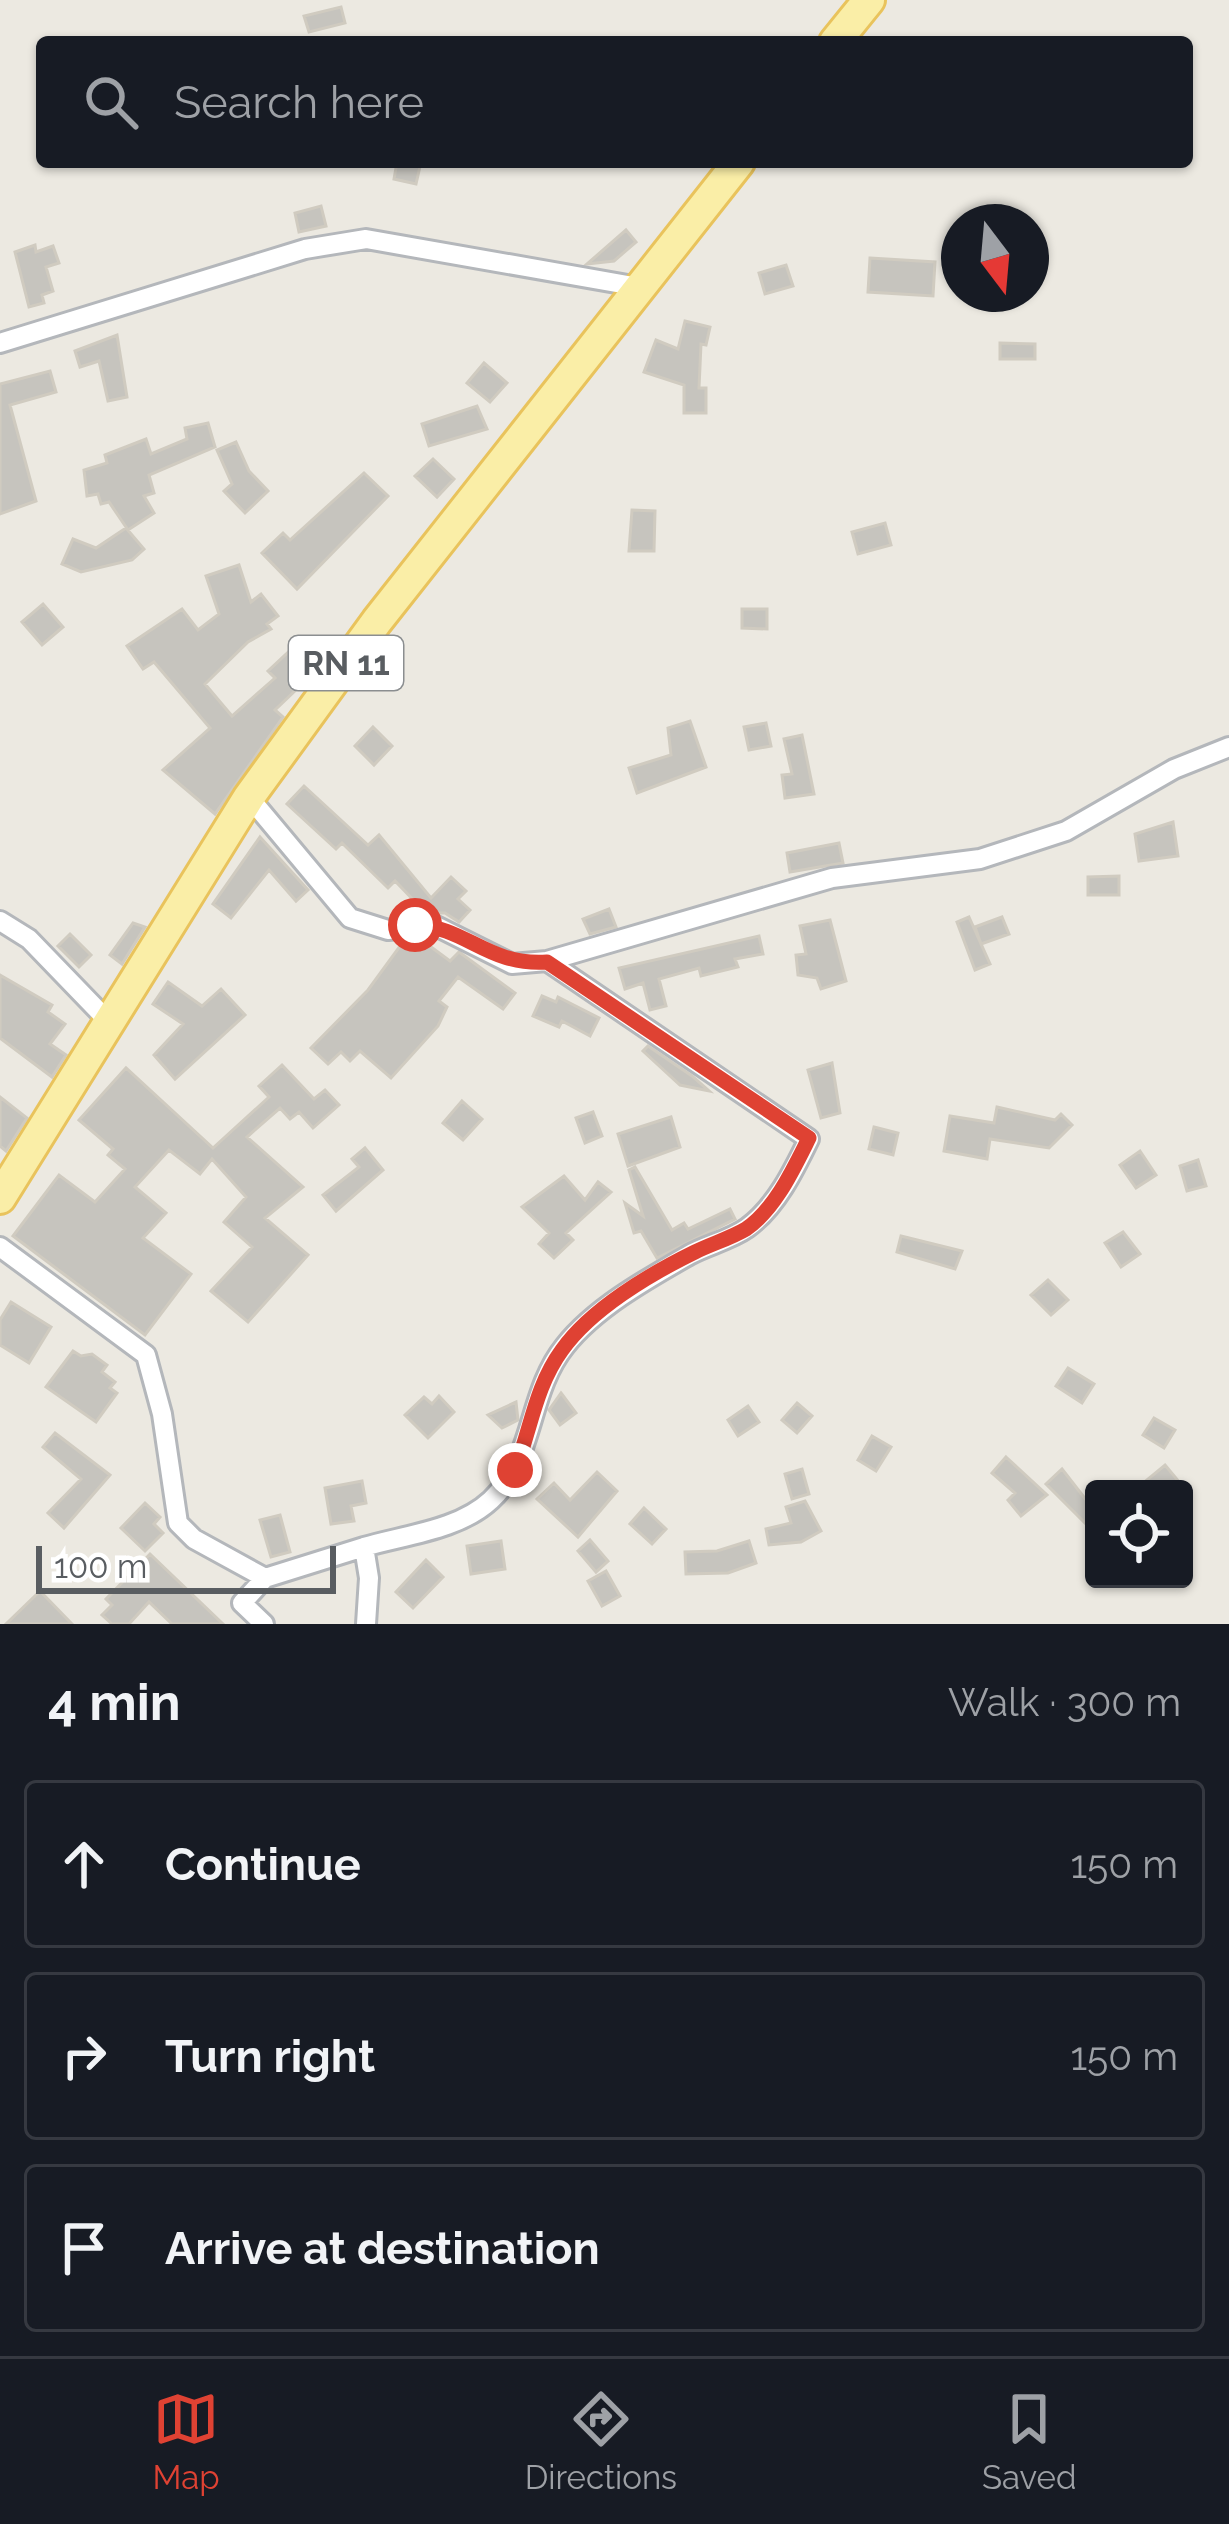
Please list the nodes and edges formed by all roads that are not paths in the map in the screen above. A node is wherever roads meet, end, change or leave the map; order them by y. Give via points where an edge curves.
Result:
1 (869, 0) edge
2 (840, 36) edge
3 (734, 168) edge
4 (639, 286) junction
5 (0, 343) edge
6 (1229, 747) edge
7 (249, 797) junction
8 (0, 921) edge
9 (547, 962) junction
10 (112, 1025) junction
11 (0, 1198) edge
12 (0, 1247) edge
13 (364, 1546) junction
14 (265, 1578) junction
15 (264, 1624) edge
16 (366, 1624) edge

1 - 2 main road
3 - 4 main road, RN 11
4 - 5 street via 366,238 284,255
4 - 7 main road, RN 11
6 - 9 street via 1066,831 980,859 832,878
7 - 9 street via 350,918 388,930 436,926 512,964
7 - 10 main road, RN 11
8 - 10 street
9 - 13 street via 809,1138 773,1202 746,1228 634,1290 564,1347 543,1380 515,1470 490,1501 459,1522
10 - 11 main road, RN 11
12 - 14 street via 146,1355 178,1523
13 - 14 street
13 - 16 street
14 - 15 street via 242,1603

